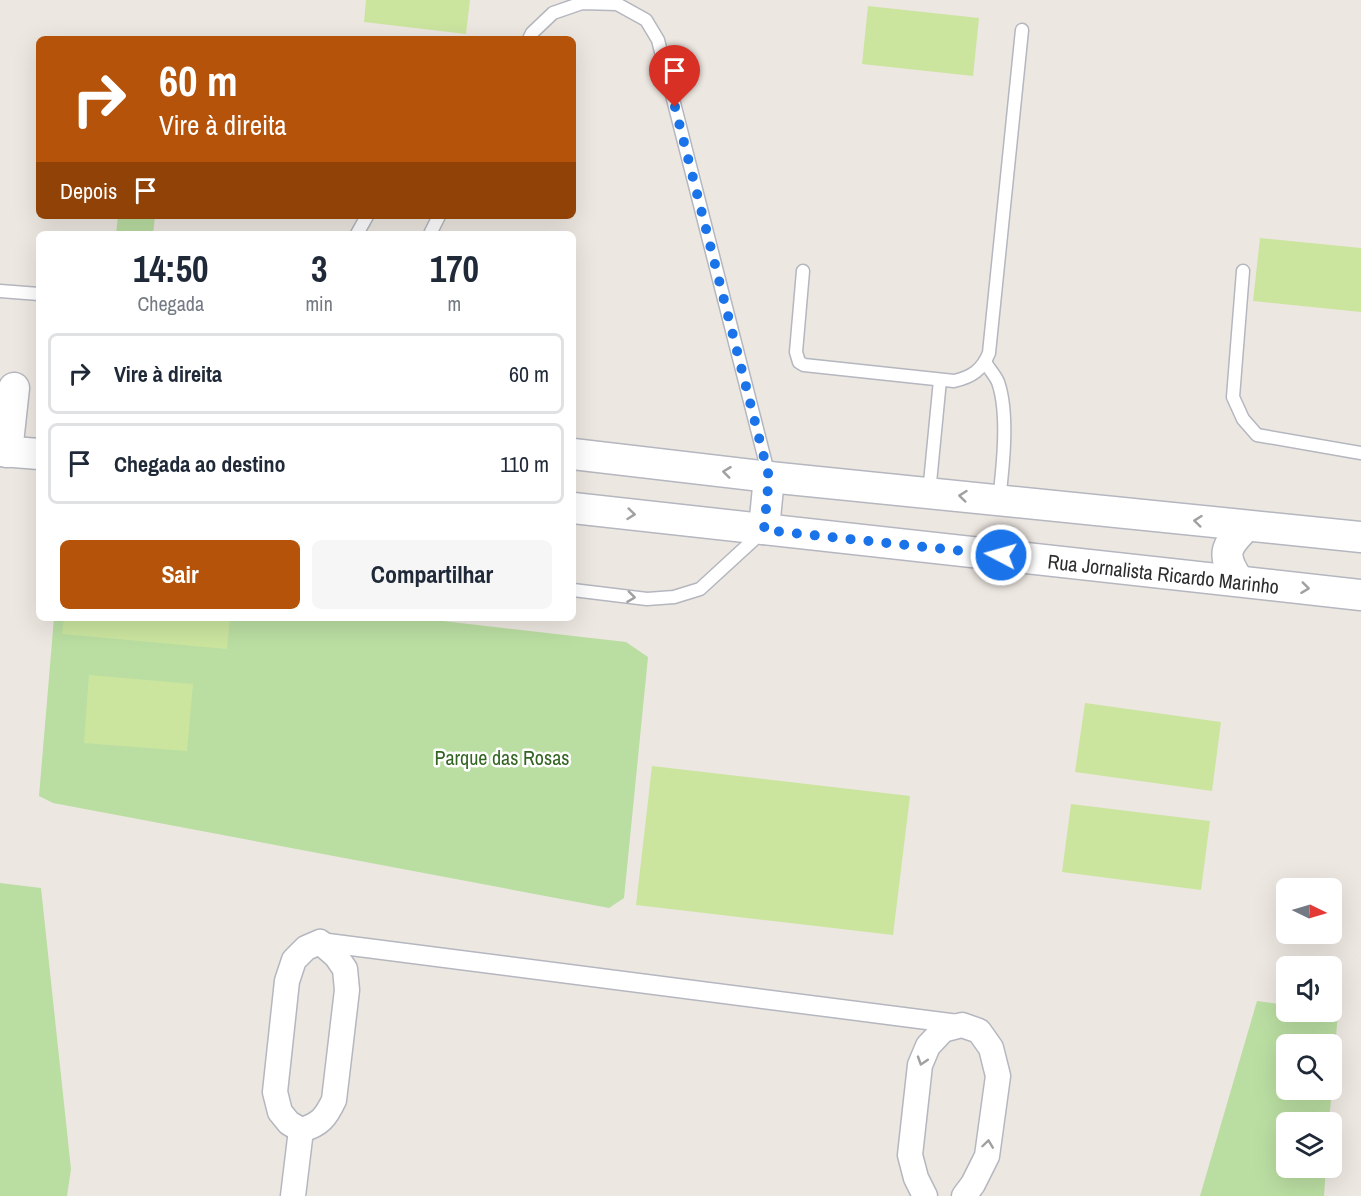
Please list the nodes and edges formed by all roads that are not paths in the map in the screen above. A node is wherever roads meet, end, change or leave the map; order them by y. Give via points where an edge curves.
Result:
1 (1022, 30) dead end
2 (530, 36) edge
3 (803, 271) dead end
4 (1243, 271) dead end
5 (0, 291) edge
6 (36, 294) edge
7 (985, 362) junction
8 (940, 380) junction
9 (18, 388) edge
10 (4, 451) edge
11 (1361, 453) edge
12 (36, 454) edge
13 (576, 454) edge
14 (769, 477) junction
15 (929, 493) junction
16 (999, 500) junction
17 (576, 508) edge
18 (1246, 526) junction
19 (764, 530) junction
20 (1361, 537) edge
21 (1238, 580) junction
22 (576, 590) edge
23 (1361, 595) edge
24 (320, 942) junction
25 (962, 1025) junction
26 (301, 1130) junction
27 (293, 1196) edge
28 (925, 1196) edge
29 (964, 1196) edge

1 - 7 lane via 992,328
2 - 14 lane via 553,13 582,3 617,4 646,20 658,40
3 - 8 lane via 796,352 799,362
4 - 11 lane via 1233,397 1243,419 1257,435
5 - 6 lane
7 - 8 lane via 968,378
7 - 16 lane via 998,381 1003,408
8 - 15 lane
9 - 10 street
10 - 12 street
14 -> 13 street
14 - 15 street
14 - 19 street
16 -> 15 street
18 -> 16 street
17 -> 19 street, Rua Jornalista Ricardo Marinho
18 - 20 street
18 - 21 street via 1226,550 1228,565
19 - 21 street, Rua Jornalista Ricardo Marinho
22 -> 19 lane via 647,599 675,597 700,589
21 -> 23 street, Rua Jornalista Ricardo Marinho
24 - 25 street
24 - 26 street via 306,948 294,960 287,981 275,1092 280,1112
24 - 26 street via 345,969 347,990 334,1100 327,1116
25 -> 28 street via 944,1030 928,1046 920,1065 910,1155
29 -> 25 street via 987,1156 998,1076 991,1048 979,1031
26 - 27 street

